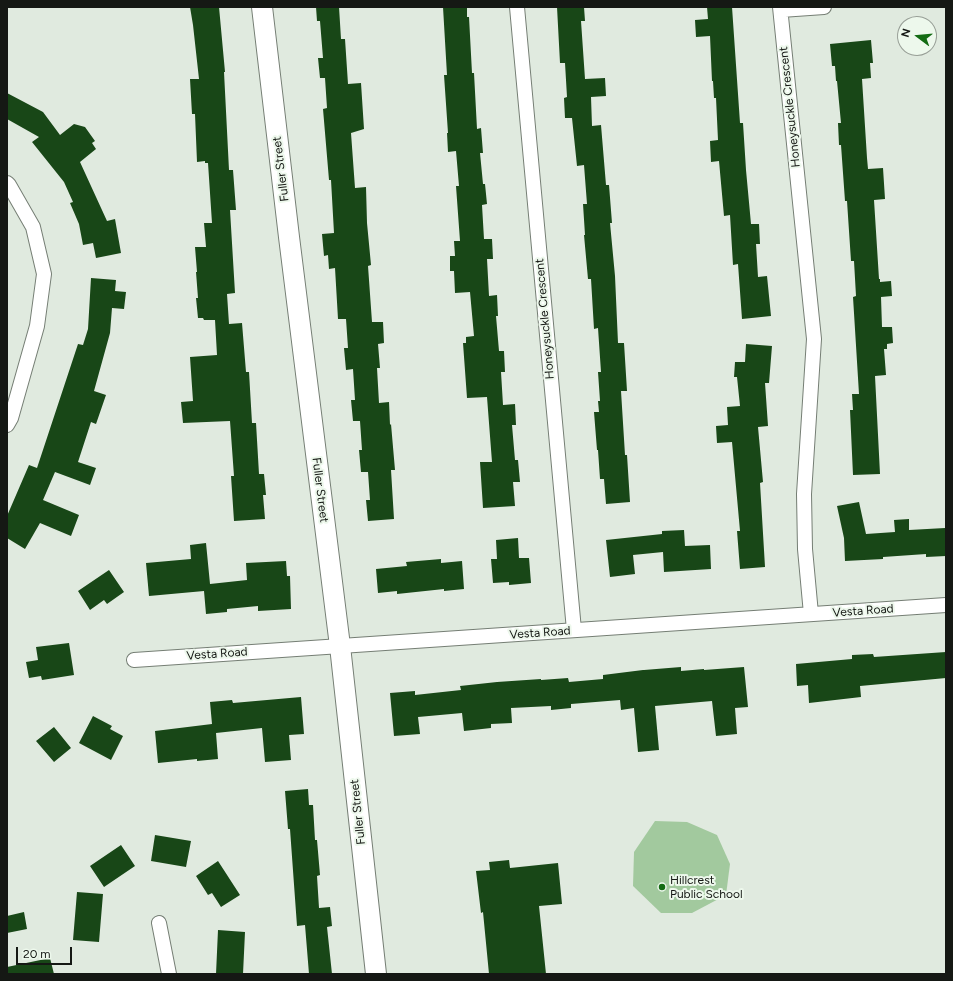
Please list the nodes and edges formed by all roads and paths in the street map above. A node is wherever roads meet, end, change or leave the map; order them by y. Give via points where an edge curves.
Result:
1 (262, 7) edge
2 (517, 7) edge
3 (824, 7) edge
4 (780, 8) edge
5 (7, 183) edge
6 (7, 425) edge
7 (946, 605) edge
8 (811, 614) junction
9 (574, 630) junction
10 (340, 646) junction
11 (134, 660) dead end
12 (159, 923) dead end
13 (169, 974) edge
14 (376, 974) edge

1 - 10 street, Fuller Street
2 - 9 street, Honeysuckle Crescent
3 - 4 street
4 - 8 street, Honeysuckle Crescent via 814,339 804,494 805,549
5 - 6 street via 33,227 44,274 37,326
7 - 8 street, Vesta Road
8 - 9 street, Vesta Road
9 - 10 street, Vesta Road
10 - 11 street, Vesta Road
10 - 14 street, Fuller Street
12 - 13 street

